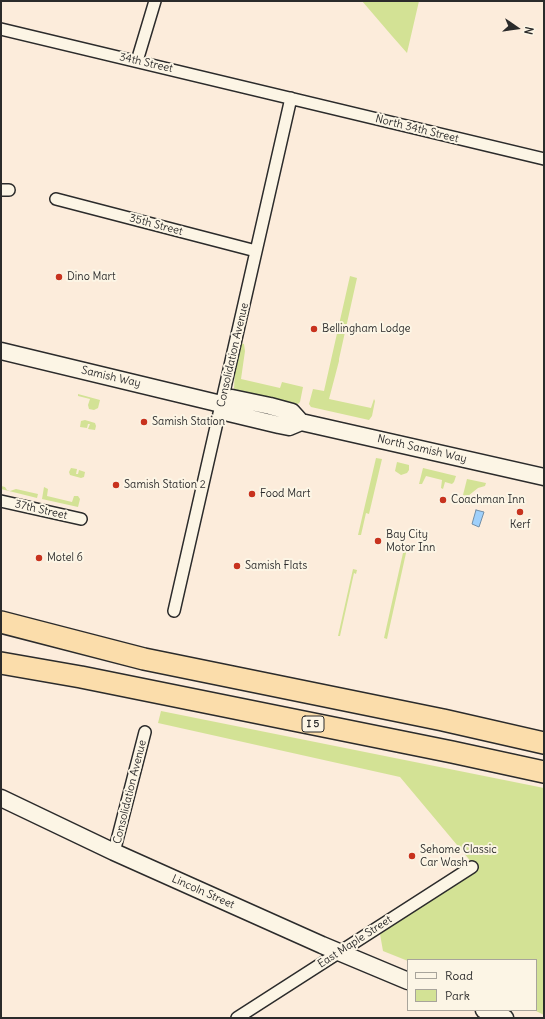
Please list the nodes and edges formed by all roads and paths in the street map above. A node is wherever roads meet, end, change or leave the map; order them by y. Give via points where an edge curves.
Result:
1 (155, 1) edge
2 (1, 29) edge
3 (137, 61) junction
4 (291, 98) junction
5 (544, 159) edge
6 (56, 199) dead end
7 (256, 251) junction
8 (1, 351) edge
9 (221, 404) junction
10 (544, 477) edge
11 (1, 501) edge
12 (80, 519) dead end
13 (1, 610) edge
14 (174, 611) dead end
15 (1, 622) edge
16 (1, 654) edge
17 (144, 659) junction
18 (1, 663) edge
19 (81, 677) junction
20 (145, 732) dead end
21 (544, 743) edge
22 (544, 772) edge
23 (1, 798) edge
24 (114, 852) junction
25 (472, 867) dead end
26 (338, 953) junction
27 (407, 981) edge
28 (487, 1011) edge
29 (237, 1018) edge
30 (505, 1018) edge

1 - 3 street
2 - 3 street, 34th Street
3 - 4 street, 34th Street
4 - 5 street, North 34th Street
4 - 7 street, Consolidation Avenue
6 - 7 street, 35th Street
7 - 9 street, Consolidation Avenue
8 - 9 main road, Samish Way
9 - 10 main road, North Samish Way via 229,413 284,426 289,427 301,422
9 - 14 street, Consolidation Avenue
11 - 12 street, 37th Street
13 - 17 highway
15 - 17 highway
16 - 19 highway, I 5
17 - 21 highway
18 - 19 highway
19 - 22 highway, I 5
20 - 24 street, Consolidation Avenue
23 - 24 main road, Lincoln Street
24 - 26 main road, Lincoln Street
25 - 26 street, East Maple Street
26 - 27 main road, Lincoln Street
26 - 29 street, East Maple Street
28 - 30 main road

